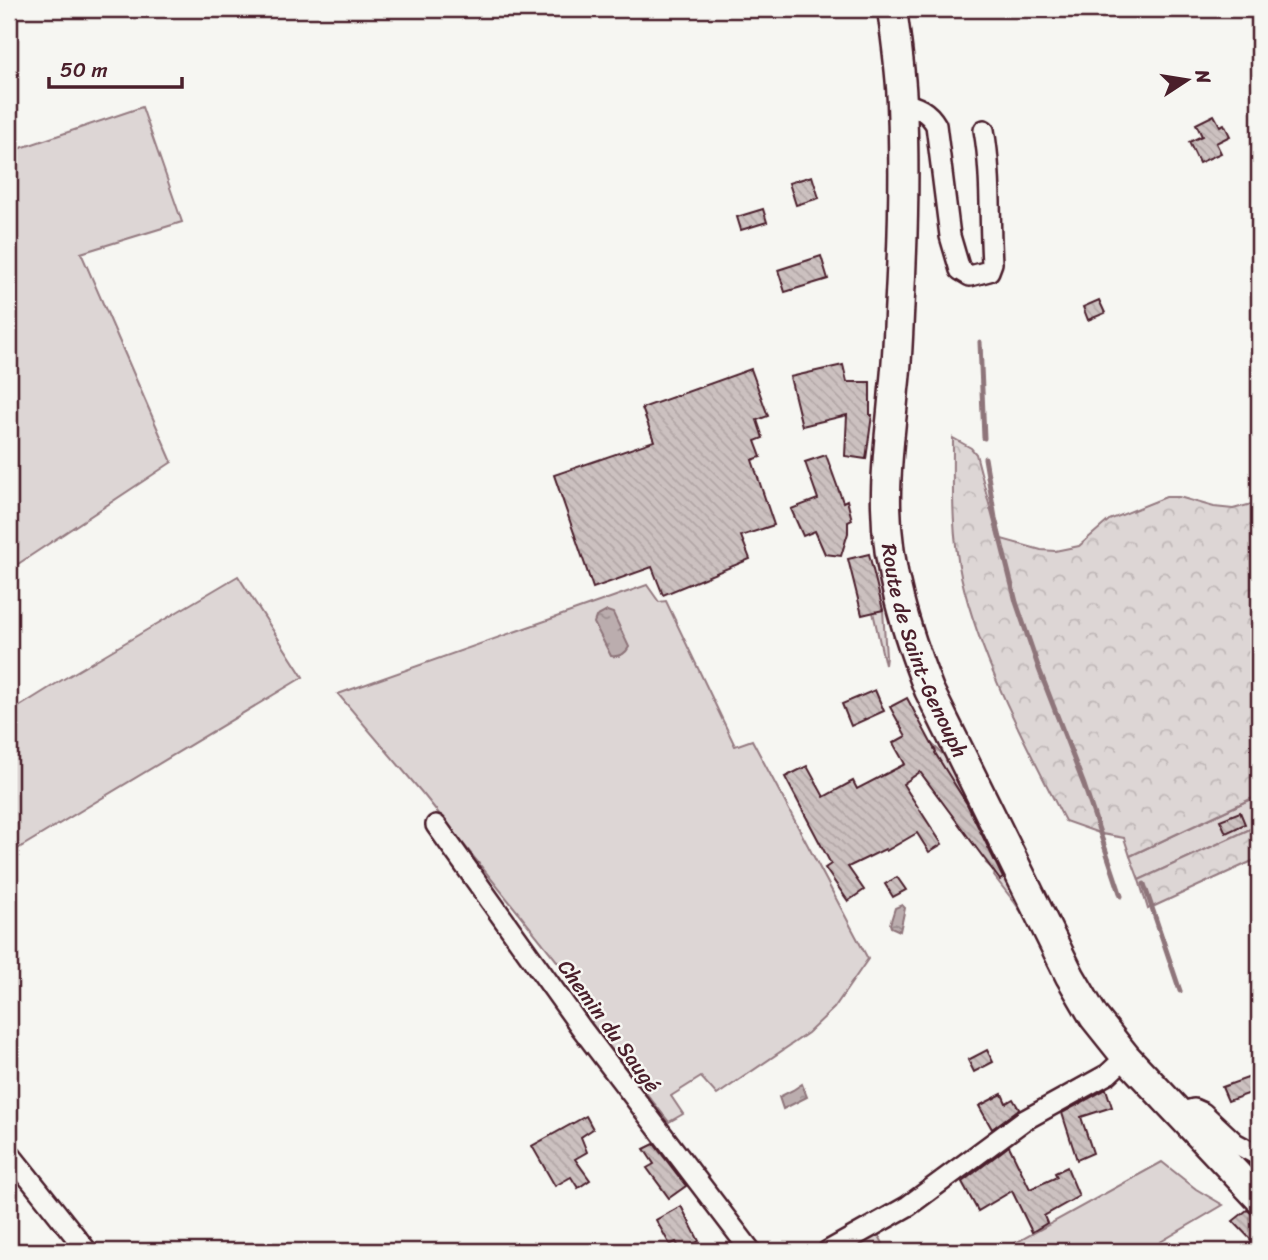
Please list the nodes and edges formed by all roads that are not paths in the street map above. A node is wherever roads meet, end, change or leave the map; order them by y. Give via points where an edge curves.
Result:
1 (892, 9) edge
2 (902, 103) junction
3 (984, 130) dead end
4 (436, 825) dead end
5 (1126, 1057) junction
6 (1179, 1115) junction
7 (9, 1153) edge
8 (1259, 1156) edge
9 (1259, 1198) edge
10 (87, 1251) edge
11 (751, 1251) edge
12 (828, 1251) edge

1 - 2 street, Route de Saint-Genouph
2 - 3 street via 921,109 936,125 950,236 960,270 970,275 989,271 992,263
2 - 5 street, Route de Saint-Genouph via 900,307 886,483 889,548 900,607 929,690 1066,968 1094,1017
4 - 11 street, Chemin du Saugé via 582,1029
5 - 6 street, Route de Saint-Genouph
5 - 12 street via 1108,1074 1023,1121 908,1206
6 - 8 street via 1194,1110 1203,1113 1235,1143
6 - 9 street, Route de Saint-Genouph
7 - 10 street

